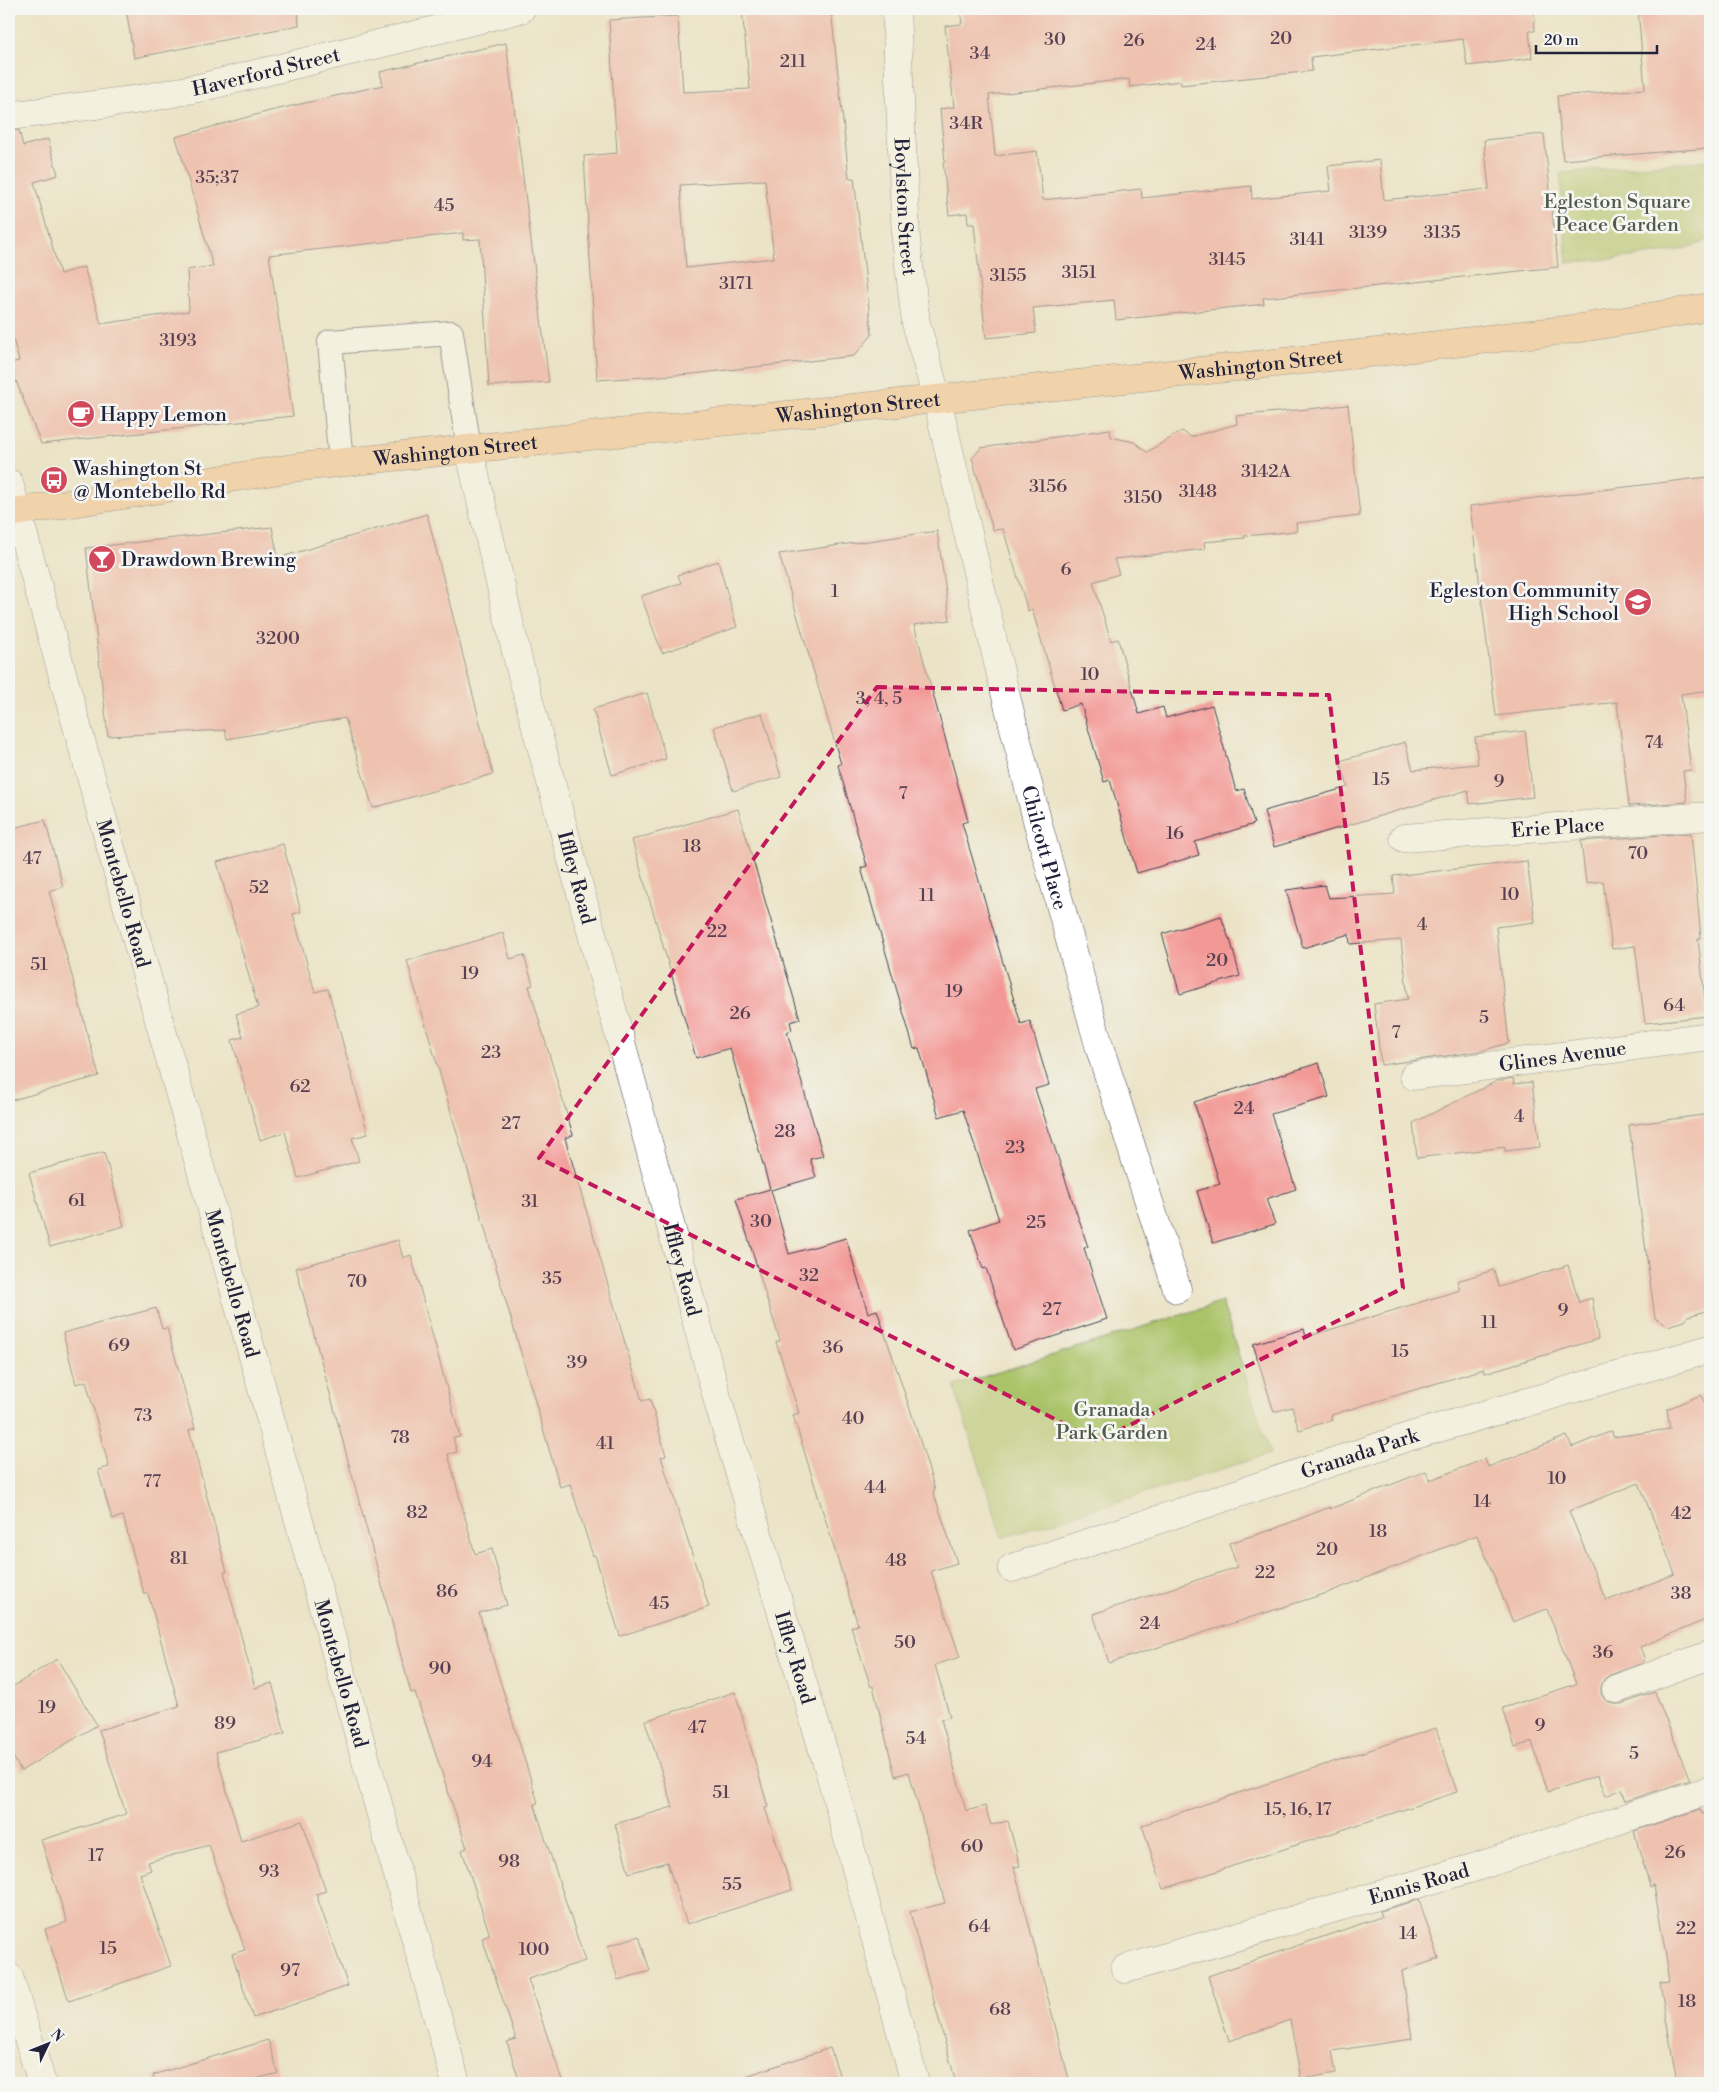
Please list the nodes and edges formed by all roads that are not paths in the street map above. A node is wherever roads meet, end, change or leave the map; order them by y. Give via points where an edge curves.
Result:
1 (521, 9) edge
2 (896, 9) edge
3 (9, 116) edge
4 (1710, 308) edge
5 (937, 399) junction
6 (469, 449) junction
7 (341, 463) junction
8 (9, 483) edge
9 (13, 513) edge
10 (1710, 816) edge
11 (1404, 838) dead end
12 (1710, 1036) edge
13 (1414, 1076) dead end
14 (1177, 1289) dead end
15 (1710, 1349) edge
16 (1012, 1568) dead end
17 (1710, 1655) edge
18 (1616, 1689) dead end
19 (1710, 1790) edge
20 (1125, 1969) dead end
21 (9, 1978) edge
22 (42, 2083) edge
23 (456, 2083) edge
24 (915, 2083) edge

1 - 3 street, Haverford Street via 203,87 141,99
2 - 5 street, Boylston Street via 906,240 916,323
4 - 5 main road, Washington Street via 1505,337
5 - 6 main road, Washington Street
5 - 14 street, Chilcott Place via 1039,828 1100,1048
6 - 7 main road, Washington Street
6 - 7 lane via 451,333 330,342
6 - 24 street, Iffley Road via 518,660 717,1396 830,1773
7 - 9 main road, Washington Street
8 - 9 street, Montebello Road
9 - 23 street, Montebello Road
10 - 11 street, Erie Place
12 - 13 street, Glines Avenue
15 - 16 street, Granada Park via 1411,1436
17 - 18 street
19 - 20 street, Ennis Road via 1476,1866
21 - 22 street

